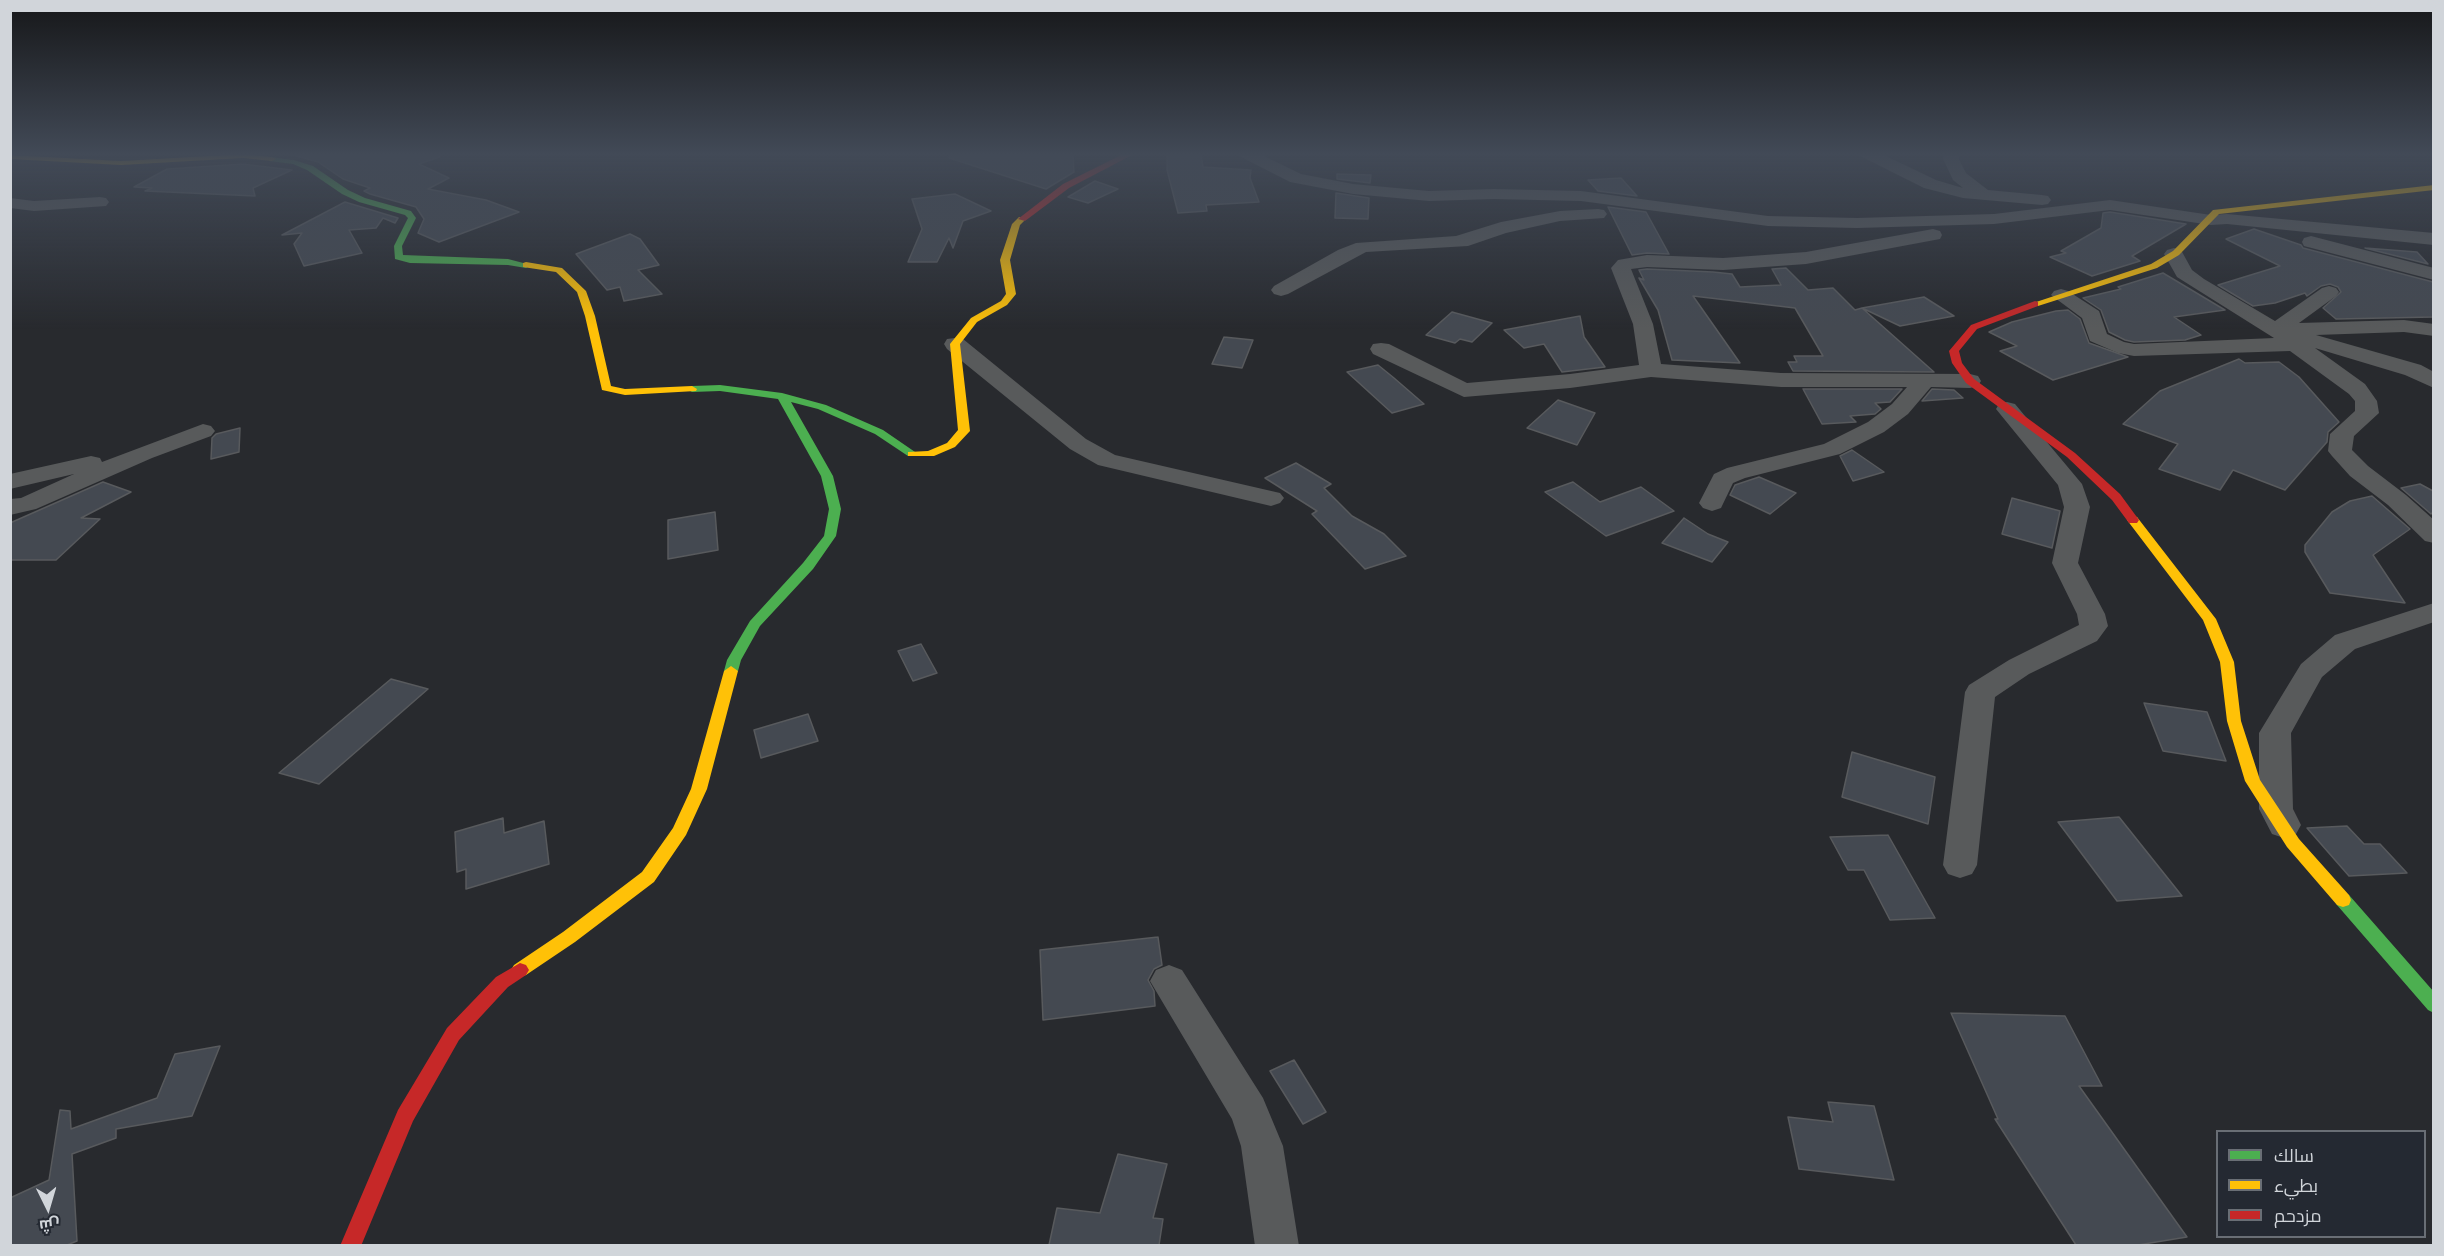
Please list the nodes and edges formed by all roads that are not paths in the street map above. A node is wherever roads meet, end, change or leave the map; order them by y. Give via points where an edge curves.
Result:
1 (403, 212) edge
2 (1032, 212) edge
3 (1698, 212) edge
4 (2055, 212) edge
5 (2161, 212) edge
6 (2219, 212) edge
7 (1994, 219) junction
8 (2219, 219) junction
9 (1768, 221) junction
10 (2261, 227) junction
11 (2433, 239) edge
12 (2433, 251) edge
13 (2175, 254) junction
14 (2433, 274) edge
15 (1281, 290) dead end
16 (2329, 292) dead end
17 (2061, 295) junction
18 (2276, 330) junction
19 (2433, 330) edge
20 (955, 344) junction
21 (2295, 344) junction
22 (1381, 349) dead end
23 (1651, 370) junction
24 (1970, 381) junction
25 (2433, 381) edge
26 (1924, 382) junction
27 (782, 396) junction
28 (2004, 404) junction
29 (203, 431) dead end
30 (143, 453) junction
31 (10, 482) edge
32 (1271, 498) dead end
33 (1712, 503) dead end
34 (10, 507) edge
35 (2433, 535) edge
36 (2433, 612) edge
37 (2293, 843) junction
38 (1960, 865) dead end
39 (1169, 981) dead end
40 (2433, 1005) edge
41 (350, 1245) edge
42 (1277, 1245) edge

1 - 27 street via 412,218 398,246 398,257 508,262 559,270 581,291 606,388 625,392 720,387
2 - 20 street via 1016,224 1005,260 1011,294 1004,303 974,320
3 - 9 street
4 - 7 street
5 - 8 street
6 - 8 street
7 - 9 street via 1857,224
7 - 23 street via 1976,228 1806,258 1723,264 1625,264 1621,268 1643,324
8 - 10 street
8 - 11 street
8 - 13 street
9 - 15 street via 1719,223 1617,214 1560,216 1501,228 1462,242 1363,247
10 - 12 street
10 - 14 street
13 - 17 street via 2154,266
13 - 18 street via 2184,273 2197,283
16 - 18 street
17 - 21 street via 2092,315 2097,337 2118,347 2134,350
17 - 24 street via 1974,327 1954,351
18 - 19 street via 2404,326
18 - 21 street
18 - 25 street via 2413,370
20 - 27 street via 964,431 951,445 930,454 909,454 879,432 822,407
20 - 32 street via 1078,444 1107,460
21 - 35 street via 2357,389 2366,400 2367,413 2342,434 2340,451
22 - 23 street via 1464,390
23 - 26 street via 1781,380
24 - 26 street
24 - 28 street
26 - 33 street via 1884,421 1832,449 1723,479
27 - 41 street via 828,476 836,509 830,536 755,624 734,660 699,789 680,831 648,877 502,982 453,1034 405,1116
28 - 37 street via 2071,455 2116,497 2209,619 2227,662 2234,721 2253,781
28 - 38 street via 2070,484 2077,507 2065,563 2094,626 2087,634 2019,667 1980,692
29 - 30 street
30 - 31 street
30 - 34 street via 27,504
36 - 37 street via 2345,642 2311,671 2274,734 2276,809
37 - 40 street
39 - 42 street via 1249,1111 1262,1146

